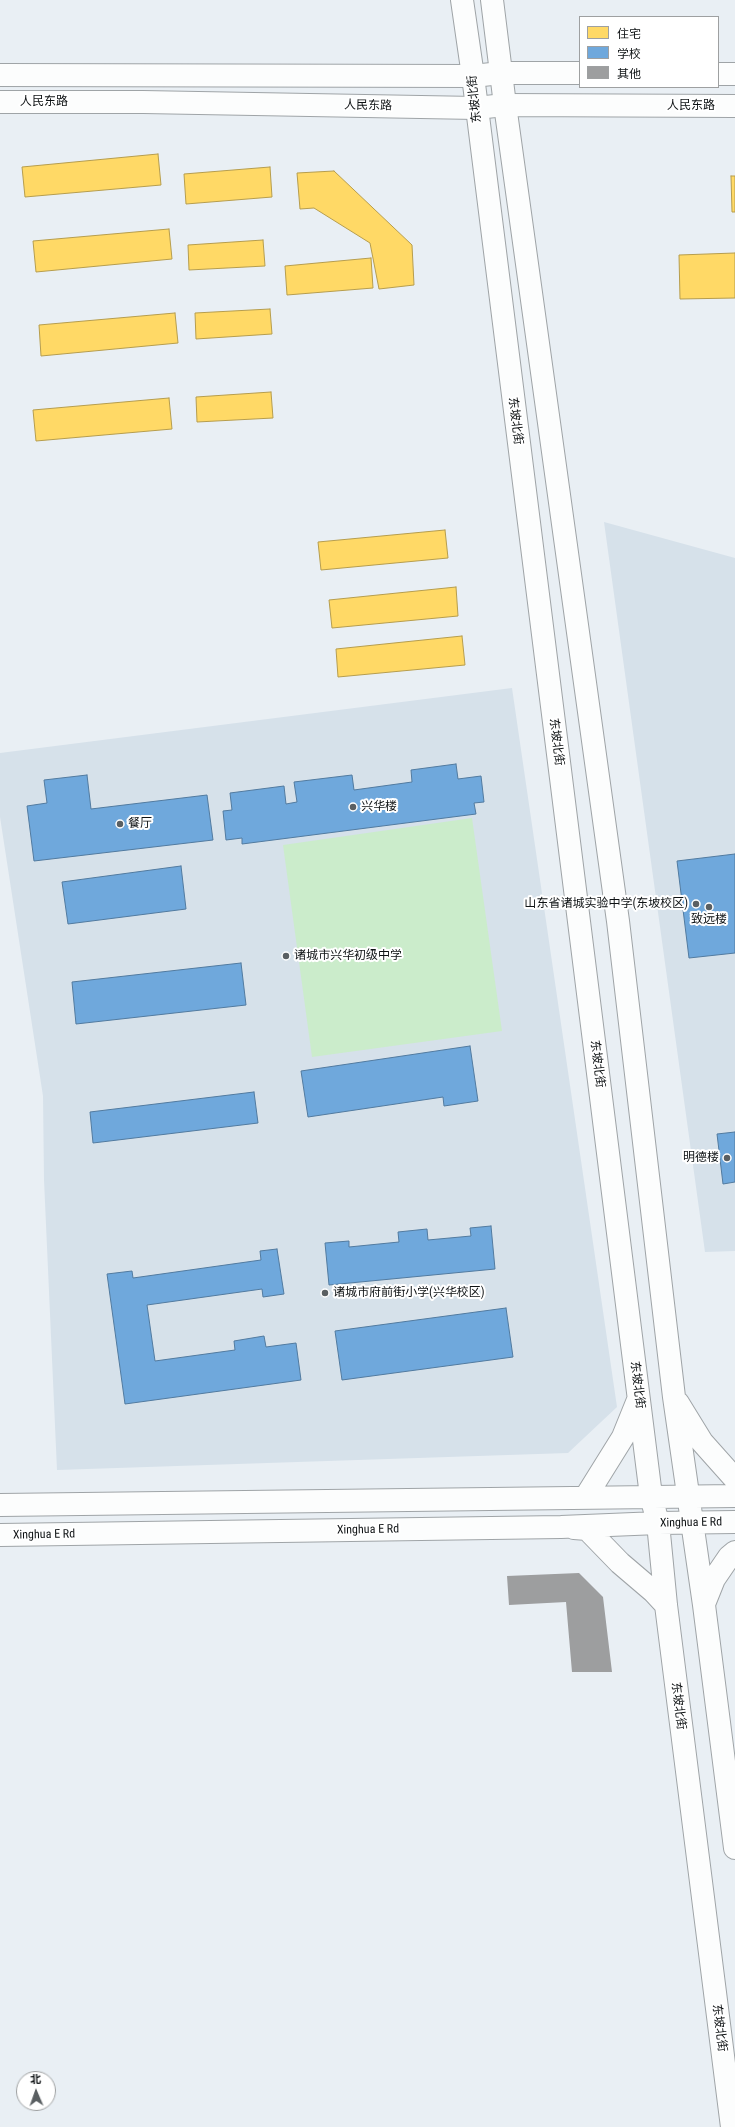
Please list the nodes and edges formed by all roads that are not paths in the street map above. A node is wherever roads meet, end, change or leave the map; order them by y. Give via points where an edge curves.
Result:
1 (462, 0) edge
2 (492, 0) edge
3 (501, 73) junction
4 (579, 73) edge
5 (719, 74) edge
6 (735, 74) edge
7 (0, 75) edge
8 (473, 76) junction
9 (0, 102) edge
10 (505, 105) junction
11 (735, 106) edge
12 (476, 108) junction
13 (639, 1397) junction
14 (674, 1397) junction
15 (735, 1479) edge
16 (651, 1496) junction
17 (688, 1496) junction
18 (735, 1496) edge
19 (585, 1498) junction
20 (0, 1506) edge
21 (692, 1522) junction
22 (735, 1522) edge
23 (658, 1523) junction
24 (561, 1527) junction
25 (0, 1536) edge
26 (735, 1552) edge
27 (666, 1605) junction
28 (704, 1605) junction
29 (735, 1848) edge
30 (732, 2127) edge

1 - 8 main road, 东坡北街
2 - 3 main road
3 - 4 main road
3 - 8 main road
3 - 10 main road
5 - 6 main road
7 - 8 main road
8 - 12 main road, 东坡北街
9 - 12 main road, 人民东路
10 - 11 main road, 人民东路
10 - 12 main road, 人民东路
10 - 14 main road via 618,921
12 - 13 main road, 东坡北街
13 - 16 main road, 东坡北街
13 - 19 main road via 623,1438
14 - 15 main road via 702,1442
14 - 17 main road
16 - 17 main road
16 - 19 main road
16 - 23 main road, 东坡北街
17 - 18 main road
17 - 21 main road
19 - 20 main road
21 - 22 main road, Xinghua E Rd
21 - 23 main road, Xinghua E Rd
21 - 28 main road
23 - 24 main road, Xinghua E Rd
23 - 27 main road, 东坡北街
24 - 25 main road, Xinghua E Rd
24 - 27 main road via 587,1529
26 - 28 main road via 714,1579
27 - 30 main road, 东坡北街
28 - 29 main road

